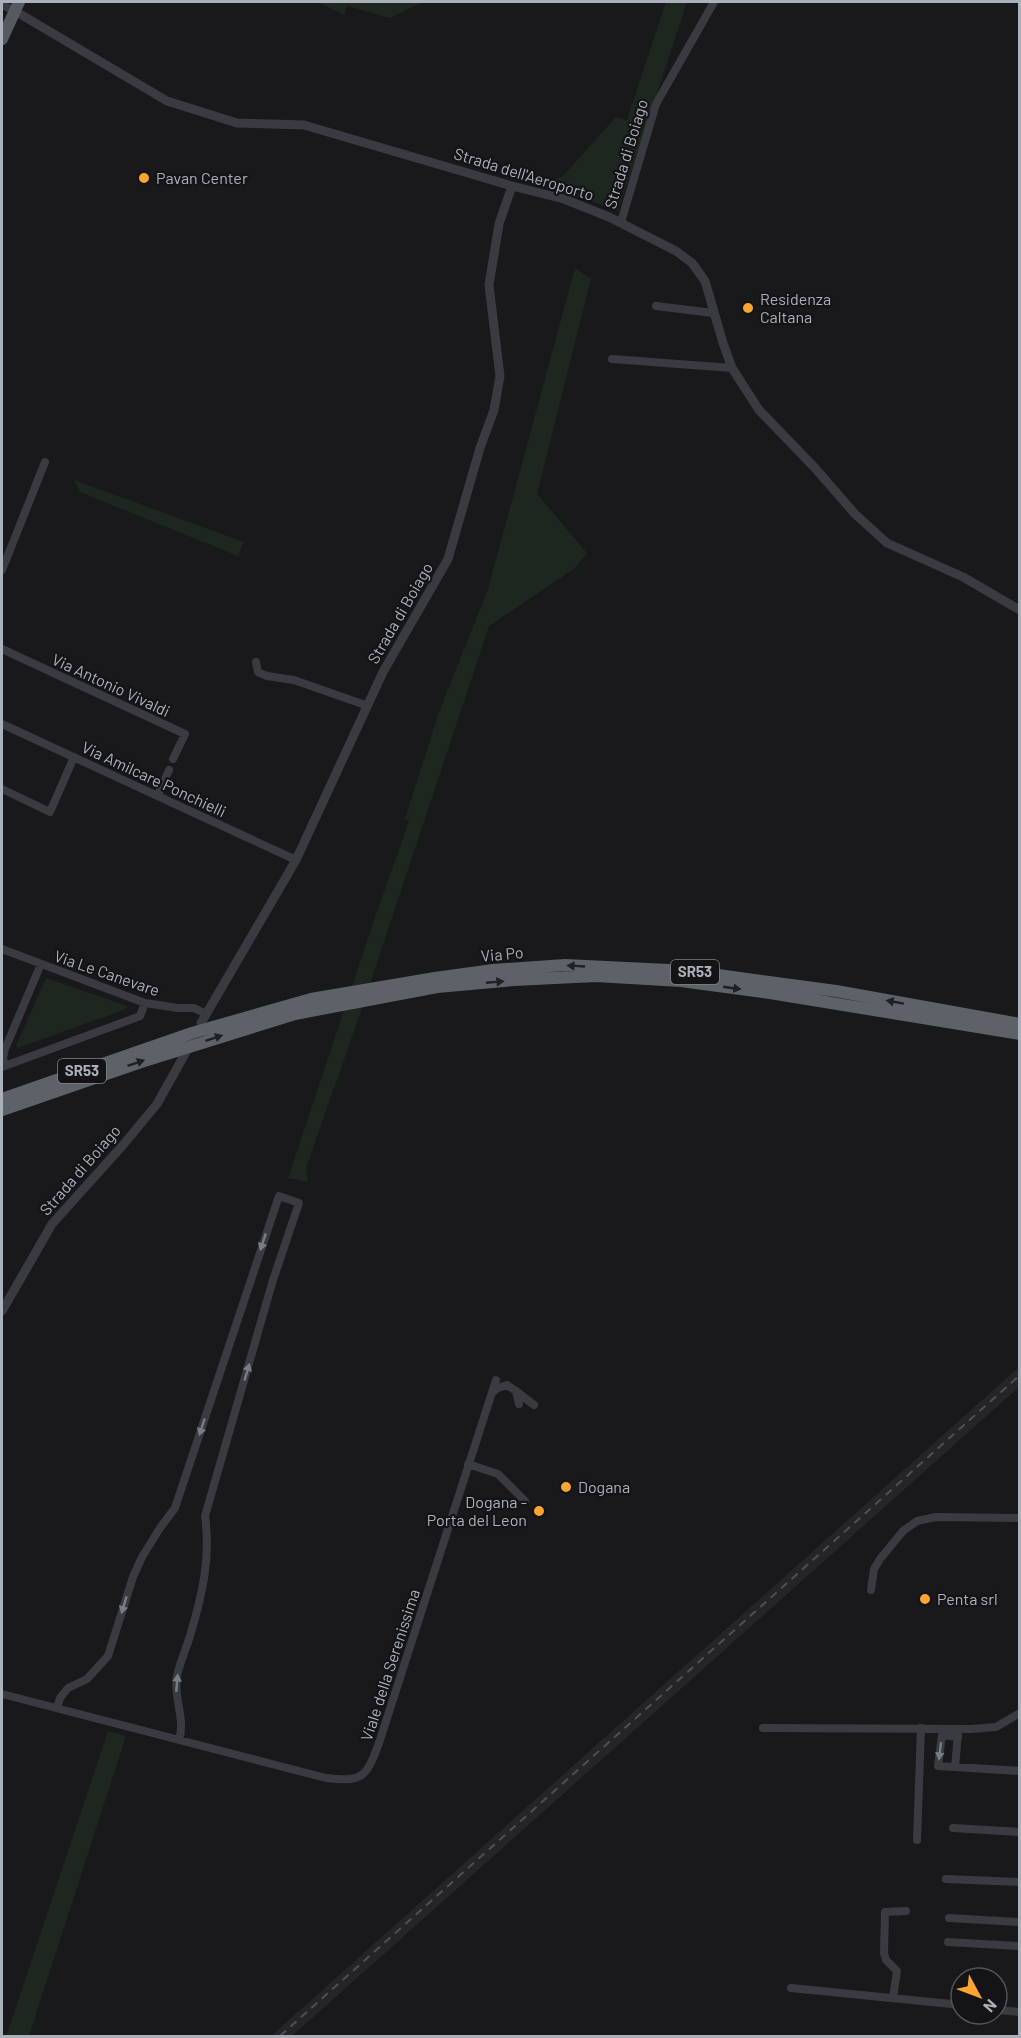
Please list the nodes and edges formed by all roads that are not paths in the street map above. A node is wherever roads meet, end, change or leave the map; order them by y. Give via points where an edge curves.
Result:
1 (714, 2) edge
2 (2, 5) edge
3 (17, 6) edge
4 (2, 39) edge
5 (512, 186) junction
6 (621, 222) junction
7 (656, 306) dead end
8 (713, 313) junction
9 (612, 359) dead end
10 (732, 368) junction
11 (45, 462) dead end
12 (2, 570) edge
13 (1020, 610) edge
14 (2, 649) edge
15 (256, 662) dead end
16 (368, 706) junction
17 (2, 724) edge
18 (74, 757) junction
19 (173, 759) dead end
20 (169, 770) dead end
21 (2, 789) edge
22 (158, 795) junction
23 (296, 860) junction
24 (2, 949) edge
25 (41, 964) junction
26 (146, 1003) junction
27 (203, 1019) joint
28 (1020, 1024) edge
29 (1020, 1034) edge
30 (186, 1052) dead end
31 (3, 1066) edge
32 (2, 1099) edge
33 (2, 1110) edge
34 (2, 1311) edge
35 (496, 1380) dead end
36 (516, 1391) junction
37 (492, 1393) junction
38 (519, 1404) dead end
39 (534, 1405) dead end
40 (468, 1464) junction
41 (525, 1501) dead end
42 (1020, 1518) edge
43 (871, 1590) dead end
44 (2, 1694) edge
45 (57, 1708) junction
46 (1020, 1713) edge
47 (763, 1728) dead end
48 (921, 1728) junction
49 (958, 1733) junction
50 (180, 1740) junction
51 (955, 1767) junction
52 (1020, 1771) edge
53 (953, 1828) dead end
54 (1020, 1832) edge
55 (917, 1840) dead end
56 (946, 1879) dead end
57 (1020, 1882) edge
58 (906, 1911) dead end
59 (949, 1918) dead end
60 (1020, 1922) edge
61 (948, 1942) dead end
62 (1020, 1946) edge
63 (791, 1988) dead end
64 (893, 1998) junction
65 (949, 2005) edge

1 - 6 street, Strada di Boiago via 656,104
2 - 3 street
3 - 4 main road
3 - 5 street, Strada dell'Aeroporto via 167,101 237,123 304,125
5 - 6 street, Strada dell'Aeroporto via 564,199
5 - 16 street, Strada di Boiago via 499,224 489,285 500,376 494,410 448,559 383,672
6 - 8 street, Strada dell'Aeroporto via 692,263 705,281
7 - 8 street
8 - 10 street, Strada dell'Aeroporto
9 - 10 street
10 - 13 street, Strada dell'Aeroporto via 759,410 887,543 963,577
11 - 12 street
14 - 19 street, Via Antonio Vivaldi via 185,734
15 - 16 street via 258,672 267,676 294,680
16 - 23 street, Strada di Boiago
17 - 18 street, Via Amilcare Ponchielli
18 - 21 street via 50,812
18 - 22 street, Via Amilcare Ponchielli
20 - 22 street
22 - 23 street, Via Amilcare Ponchielli
23 - 27 street, Strada di Boiago
24 - 25 street, Via Le Canevare
25 - 26 street, Via Le Canevare
25 - 31 street via 5,1049
26 - 27 street, Via Le Canevare via 194,1008
26 - 31 street via 140,1016
28 -> 32 highway, Via Po / SR53 via 836,991 689,971 565,965 493,970 311,999 192,1033
33 -> 29 highway, Via Po / SR53 via 295,1014 437,987 514,980 596,976 681,981
30 - 34 street, Strada di Boiago via 157,1104 52,1224
35 - 37 street, Viale della Serenissima
36 - 37 street via 507,1385
36 - 38 street
36 - 39 street
37 - 40 street, Viale della Serenissima
40 - 41 street via 498,1474
40 - 50 street, Viale della Serenissima via 379,1743 362,1777 326,1778
42 - 43 street via 936,1517 917,1521 880,1559
44 - 45 street, Viale della Serenissima
45 - 50 street, Viale della Serenissima
50 -> 45 street via 183,1729 177,1676 204,1587 208,1539 205,1516 298,1203 279,1196 175,1508 142,1557 108,1656 87,1679 68,1688
46 - 49 street via 996,1727
47 - 48 street
48 - 49 street
48 - 55 street
49 - 51 street
49 -> 51 street via 942,1735 938,1766
51 - 52 street
53 - 54 street
56 - 57 street
58 - 64 street via 885,1911 884,1953 897,1971
59 - 60 street
61 - 62 street
63 - 64 street
64 - 65 street

